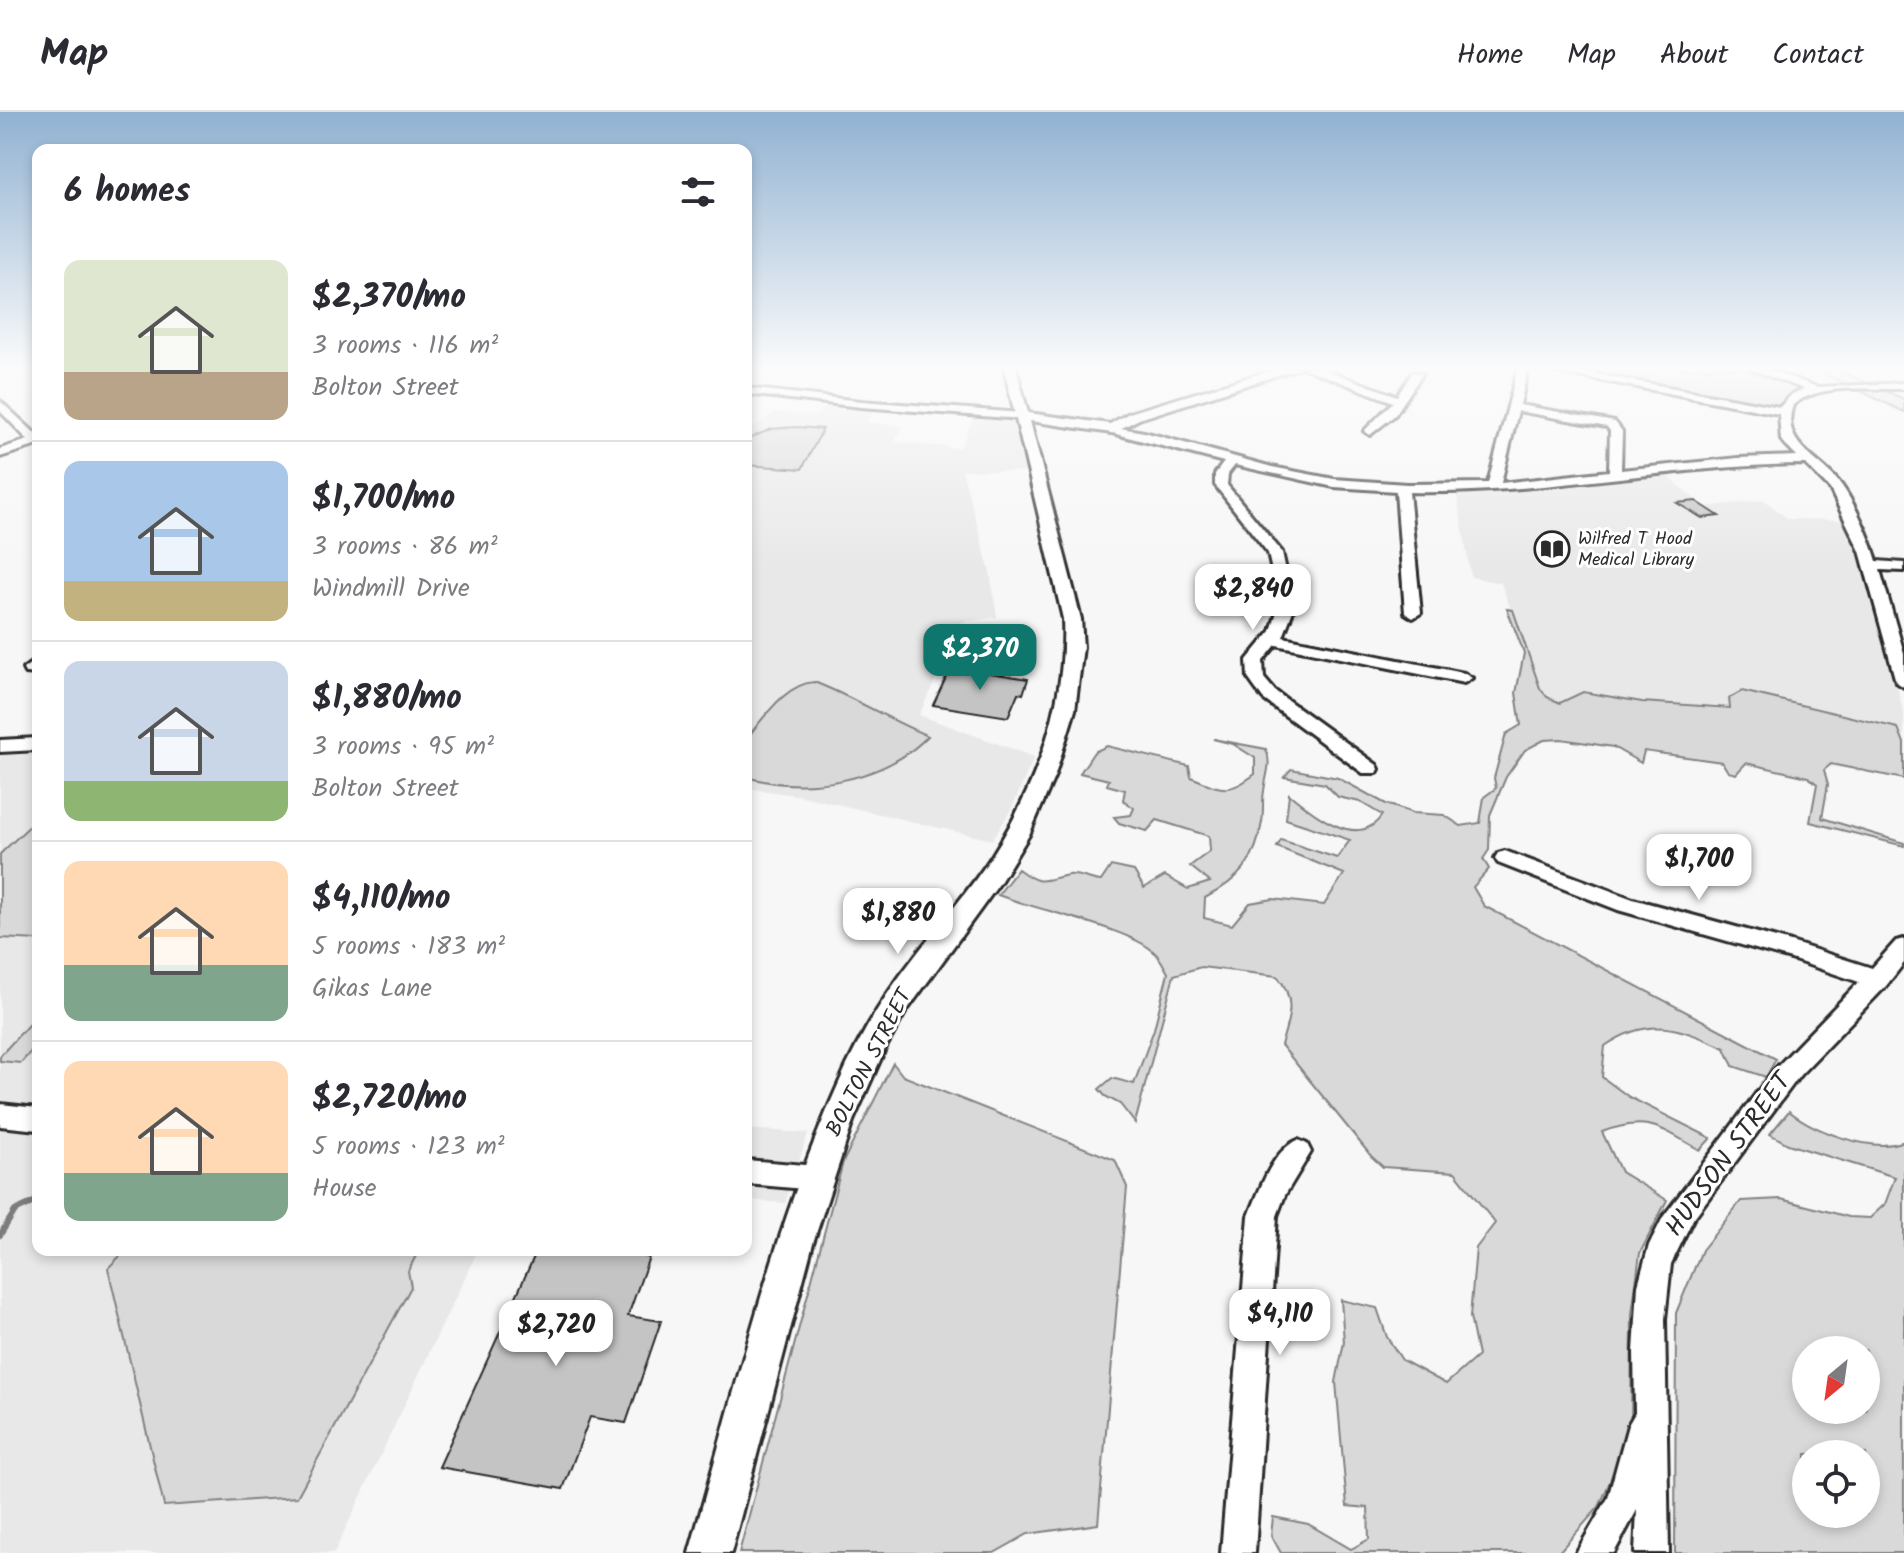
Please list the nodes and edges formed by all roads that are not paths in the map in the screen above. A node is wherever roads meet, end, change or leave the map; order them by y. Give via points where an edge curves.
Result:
1 (1027, 435) edge
2 (1142, 435) edge
3 (1506, 435) edge
4 (1616, 435) edge
5 (1787, 435) edge
6 (32, 443) edge
7 (0, 453) edge
8 (1233, 460) junction
9 (1808, 460) junction
10 (1615, 472) junction
11 (1494, 486) junction
12 (1402, 488) junction
13 (1871, 565) junction
14 (1904, 567) edge
15 (1413, 613) dead end
16 (1275, 640) junction
17 (1464, 678) dead end
18 (1904, 682) edge
19 (32, 744) edge
20 (0, 746) edge
21 (1370, 769) dead end
22 (1505, 858) dead end
23 (1904, 947) edge
24 (1878, 980) junction
25 (0, 1115) edge
26 (32, 1118) edge
27 (1298, 1152) dead end
28 (752, 1173) edge
29 (816, 1178) junction
30 (1648, 1405) junction
31 (710, 1553) edge
32 (1238, 1553) edge
33 (1593, 1553) edge
34 (1652, 1553) edge

1 - 29 main road, BOLTON STREET via 1074,632 1067,705 1013,841 893,1008 841,1113
2 - 8 street
3 - 11 street
4 - 10 street
5 - 9 street
6 - 7 street
8 - 12 street via 1345,484
8 - 16 street via 1224,468 1221,485 1268,541 1279,566 1286,608
9 - 10 street via 1737,460
9 - 13 street via 1836,487
10 - 11 street
11 - 12 street
12 - 15 street
13 - 14 street
13 - 18 street
16 - 17 street
16 - 21 street via 1255,660 1260,686
19 - 20 street
22 - 24 street via 1641,910 1793,949
23 - 24 street, HUDSON STREET
24 - 30 street, HUDSON STREET via 1798,1060 1677,1218 1653,1283
25 - 26 street
27 - 32 street via 1263,1216
28 - 29 street
29 - 31 main road, BOLTON STREET
30 - 33 street, HUDSON STREET via 1625,1501
30 - 34 street, HUDSON STREET via 1655,1494

